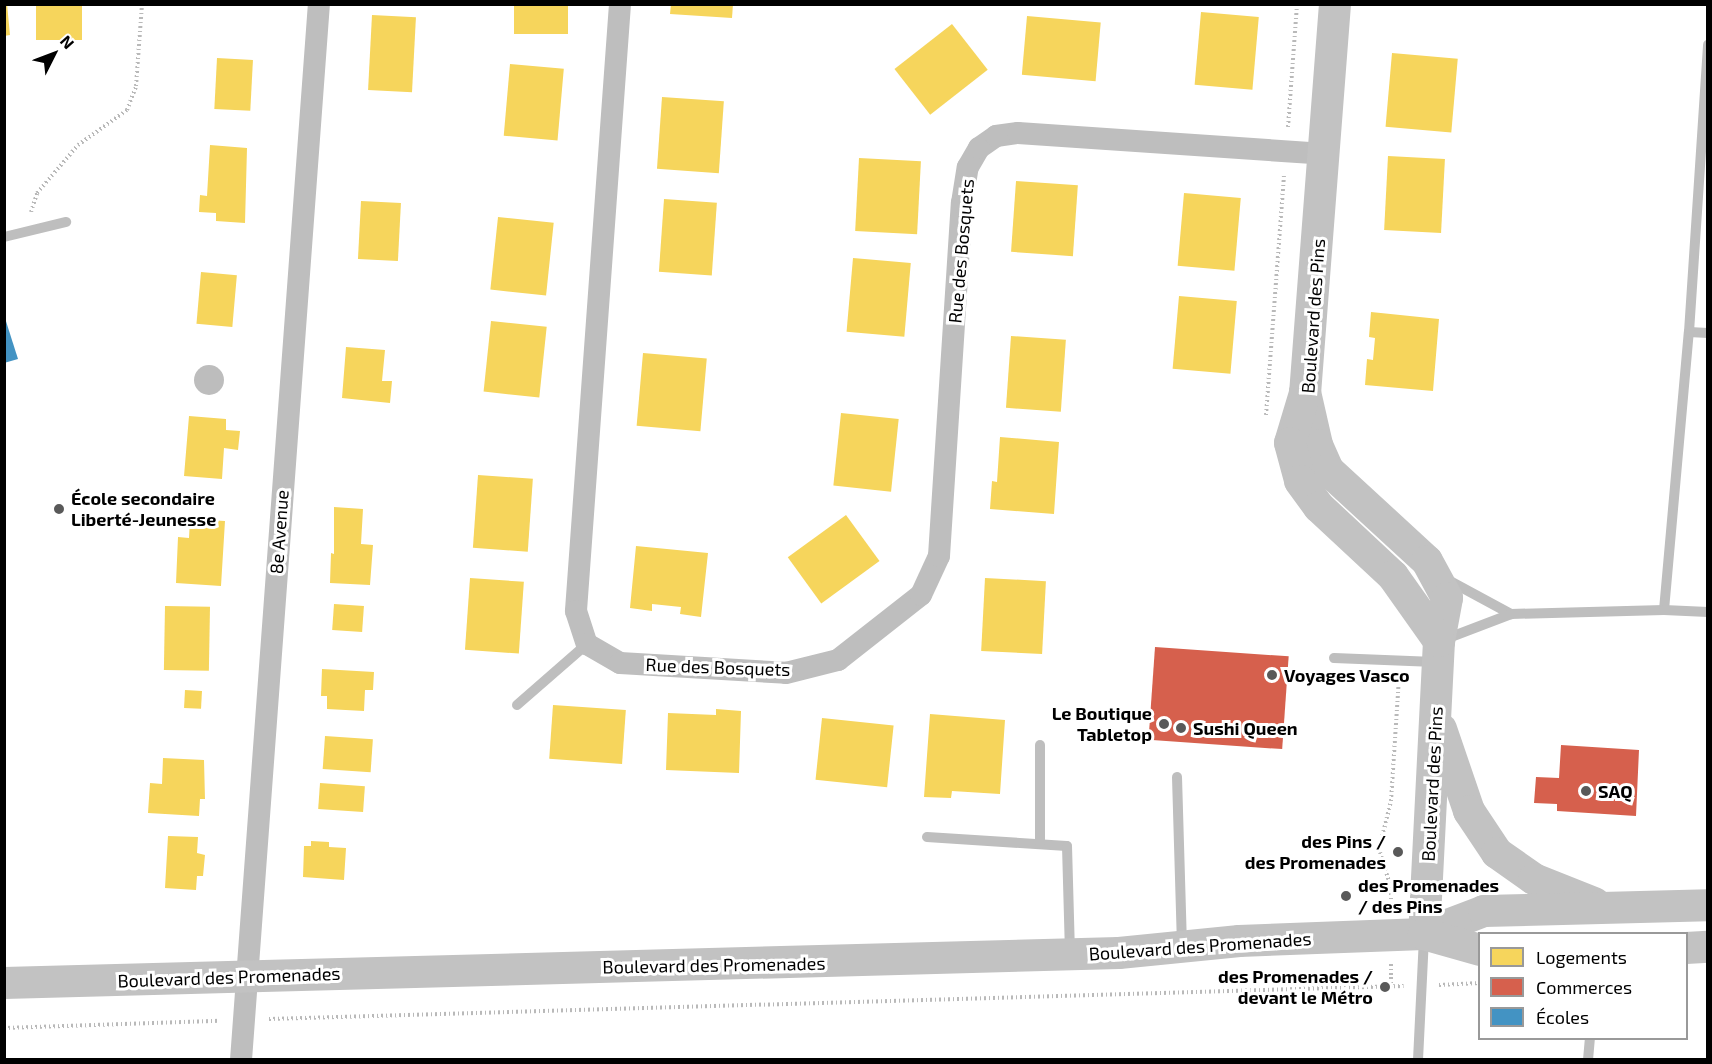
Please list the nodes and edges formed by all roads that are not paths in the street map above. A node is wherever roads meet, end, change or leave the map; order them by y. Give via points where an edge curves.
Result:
1 (319, 4) edge
2 (620, 4) edge
3 (1335, 4) edge
4 (1707, 45) edge
5 (1324, 154) junction
6 (66, 222) dead end
7 (4, 237) edge
8 (1689, 332) junction
9 (1707, 333) edge
10 (1305, 392) junction
11 (1438, 575) junction
12 (1664, 610) junction
13 (1707, 612) edge
14 (1511, 614) junction
15 (586, 645) junction
16 (1439, 652) junction
17 (1334, 658) dead end
18 (517, 705) dead end
19 (1435, 714) junction
20 (1040, 745) dead end
21 (1177, 777) dead end
22 (927, 837) dead end
23 (1040, 844) junction
24 (1707, 905) edge
25 (1605, 908) junction
26 (1424, 934) junction
27 (1707, 947) edge
28 (1182, 948) junction
29 (1688, 948) edge
30 (1478, 950) edge
31 (1070, 954) junction
32 (246, 977) junction
33 (4, 983) edge
34 (1590, 1040) edge
35 (241, 1059) edge
36 (1418, 1059) edge
37 (1588, 1059) edge

1 - 32 street, 8e Avenue
2 - 15 street via 576,611
3 - 5 street, Boulevard des Pins
4 - 8 lane
5 - 10 street, Boulevard des Pins
5 - 15 street, Rue des Bosquets via 1018,133 988,142 979,148 968,166 939,556 921,595 838,660 786,673 620,663
6 - 7 lane
8 - 9 lane
8 - 12 lane
10 - 11 street, Boulevard des Pins via 1317,445 1328,470
10 - 16 street via 1290,443 1300,481 1319,507 1394,576
11 - 14 lane
11 - 16 street, Boulevard des Pins via 1448,607
12 - 13 lane
12 - 14 lane
14 - 16 lane
15 - 18 lane
16 - 17 lane
16 - 19 street, Boulevard des Pins
19 - 25 street via 1469,811 1497,853 1534,879
19 - 26 street, Boulevard des Pins
20 - 23 lane
21 - 28 lane
22 - 23 lane
23 - 31 lane via 1068,846
24 - 25 street, Boulevard des Promenades
25 - 26 street, Boulevard des Promenades via 1484,911
26 - 28 street, Boulevard des Promenades via 1239,941
26 - 30 street, Boulevard des Promenades
26 - 36 lane
27 - 29 street
28 - 31 street, Boulevard des Promenades
31 - 32 street, Boulevard des Promenades
32 - 33 street, Boulevard des Promenades
32 - 35 street, 8e Avenue
34 - 37 lane

